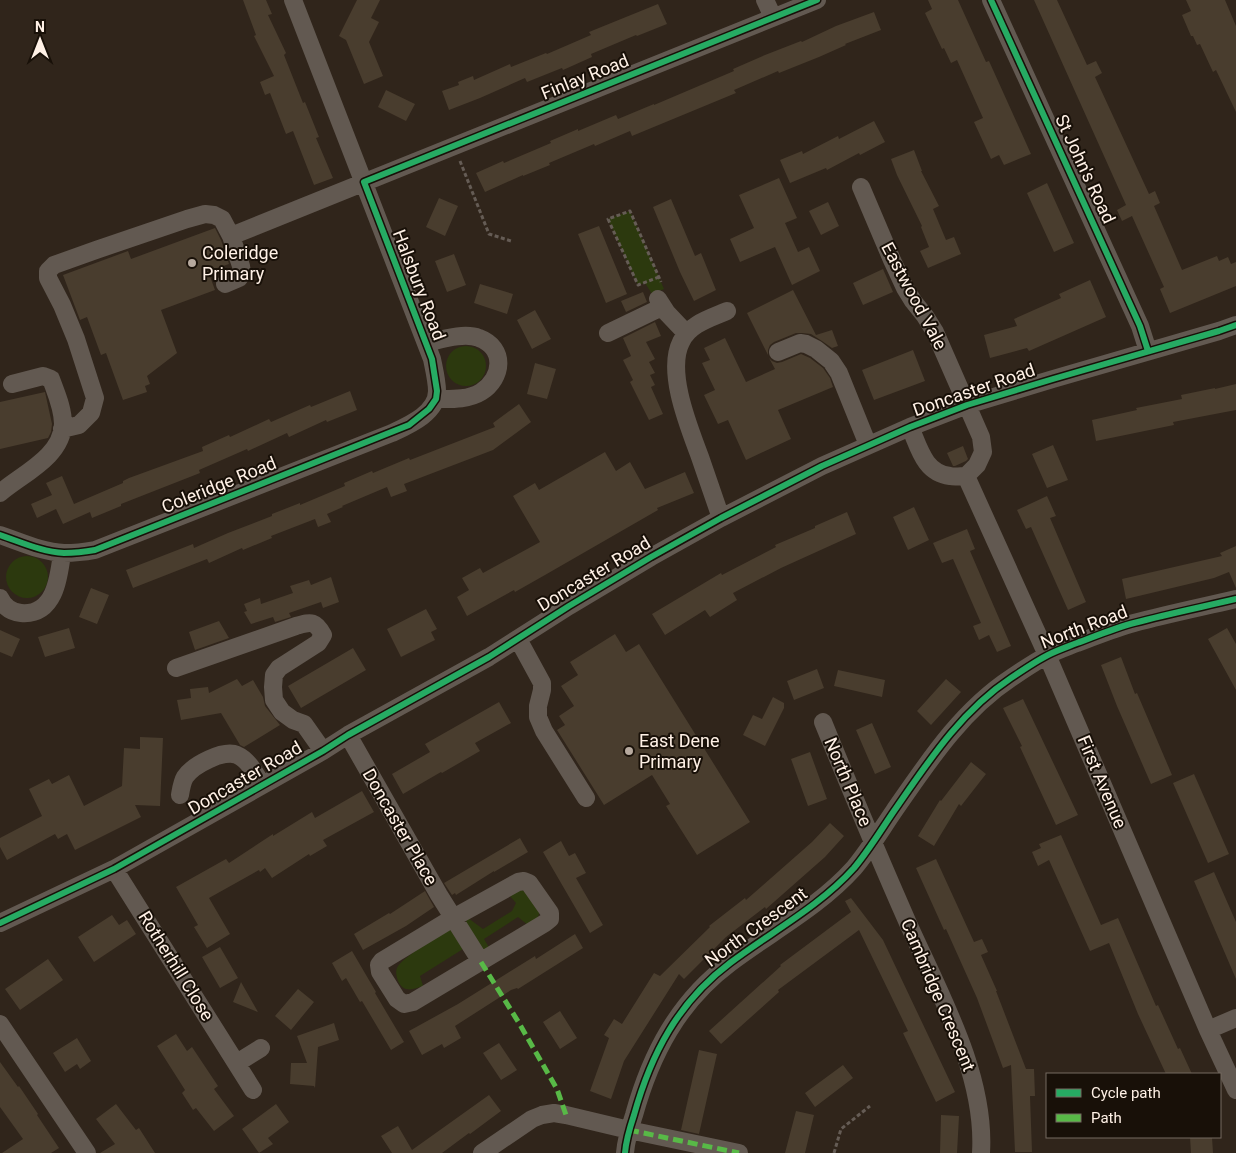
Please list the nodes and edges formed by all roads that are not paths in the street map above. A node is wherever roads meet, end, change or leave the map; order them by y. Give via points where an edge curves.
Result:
1 (293, 0) edge
2 (765, 0) edge
3 (817, 0) edge
4 (991, 0) edge
5 (773, 17) junction
6 (364, 182) junction
7 (861, 187) dead end
8 (231, 236) junction
9 (225, 284) dead end
10 (727, 310) dead end
11 (1236, 325) edge
12 (608, 333) dead end
13 (686, 333) junction
14 (426, 343) junction
15 (1148, 351) junction
16 (778, 352) dead end
17 (12, 384) dead end
18 (436, 400) junction
19 (967, 405) junction
20 (910, 427) junction
21 (62, 429) junction
22 (868, 445) junction
23 (966, 476) junction
24 (0, 493) edge
25 (721, 518) junction
26 (1, 539) edge
27 (62, 553) junction
28 (0, 598) edge
29 (1236, 599) edge
30 (518, 639) junction
31 (1047, 655) junction
32 (176, 668) dead end
33 (823, 722) dead end
34 (348, 735) junction
35 (323, 751) junction
36 (262, 785) junction
37 (180, 795) dead end
38 (586, 798) dead end
39 (873, 843) junction
40 (114, 869) junction
41 (453, 918) junction
42 (0, 923) edge
43 (481, 962) junction
44 (1236, 1018) edge
45 (0, 1024) edge
46 (1208, 1030) junction
47 (261, 1048) dead end
48 (237, 1063) junction
49 (254, 1090) dead end
50 (1236, 1090) edge
51 (630, 1130) junction
52 (87, 1153) edge
53 (482, 1153) edge
54 (624, 1153) edge
55 (739, 1153) edge
56 (981, 1153) edge

1 - 6 street, Halsbury Road
2 - 5 street
3 - 5 street, Finlay Road
4 - 15 street, St John's Road via 1140,326
5 - 6 street, Finlay Road
6 - 8 street, Finlay Road
6 - 14 street, Halsbury Road
7 - 19 street, Eastwood Vale via 905,288 935,332
8 - 9 street via 242,273 239,278
8 - 21 street via 222,219 205,214 96,250 48,271 95,398 91,413 80,425
10 - 13 street
11 - 15 street, Doncaster Road
12 - 13 street via 660,303
13 - 25 street via 677,353 678,387
14 - 18 street, Halsbury Road via 432,359
14 - 18 street via 464,336 478,337 490,344 499,363 497,373 482,392 461,399
15 - 19 street, Doncaster Road
16 - 22 street via 800,343 806,344 831,361
17 - 21 street via 42,376 51,379 59,402
18 - 27 street, Coleridge Road via 420,417 392,433 95,550
19 - 20 street, Doncaster Road
19 - 23 street via 981,436 984,452
20 - 22 street, Doncaster Road
20 - 23 street via 925,462 936,472
21 - 24 street via 51,453
22 - 25 street, Doncaster Road
23 - 31 street, First Avenue
25 - 30 street, Doncaster Road via 651,556
26 - 27 street, Coleridge Road
27 - 28 street via 57,585 41,609 20,613 10,610
29 - 31 street, North Road via 1132,623
30 - 34 street, Doncaster Road
30 - 38 street via 542,683 538,718
31 - 39 street, North Road via 1010,679 957,725
31 - 46 street, First Avenue
32 - 35 street via 310,622 323,635 318,643 279,668 274,675 274,700 282,712 304,724
33 - 39 street, North Place
34 - 35 street, Doncaster Road
34 - 41 street, Doncaster Place
35 - 36 street, Doncaster Road
36 - 37 street via 247,762 237,754 226,753 186,774
36 - 40 street, Doncaster Road
39 - 51 street, North Crescent via 835,887 730,963 689,1002 656,1054 640,1091
39 - 56 street, Cambridge Crescent via 965,1054 979,1105
40 - 42 street, Doncaster Road
40 - 48 street, Rotherhill Close
41 - 43 street, Doncaster Place
41 - 43 street via 524,881 550,913 546,924
41 - 43 street via 379,965 397,999 404,1004 413,1002
44 - 46 street
45 - 52 street
46 - 50 street, First Avenue
47 - 48 street
48 - 49 street, Rotherhill Close
51 - 53 street via 566,1115 542,1114
51 - 54 street, North Crescent
51 - 55 street

